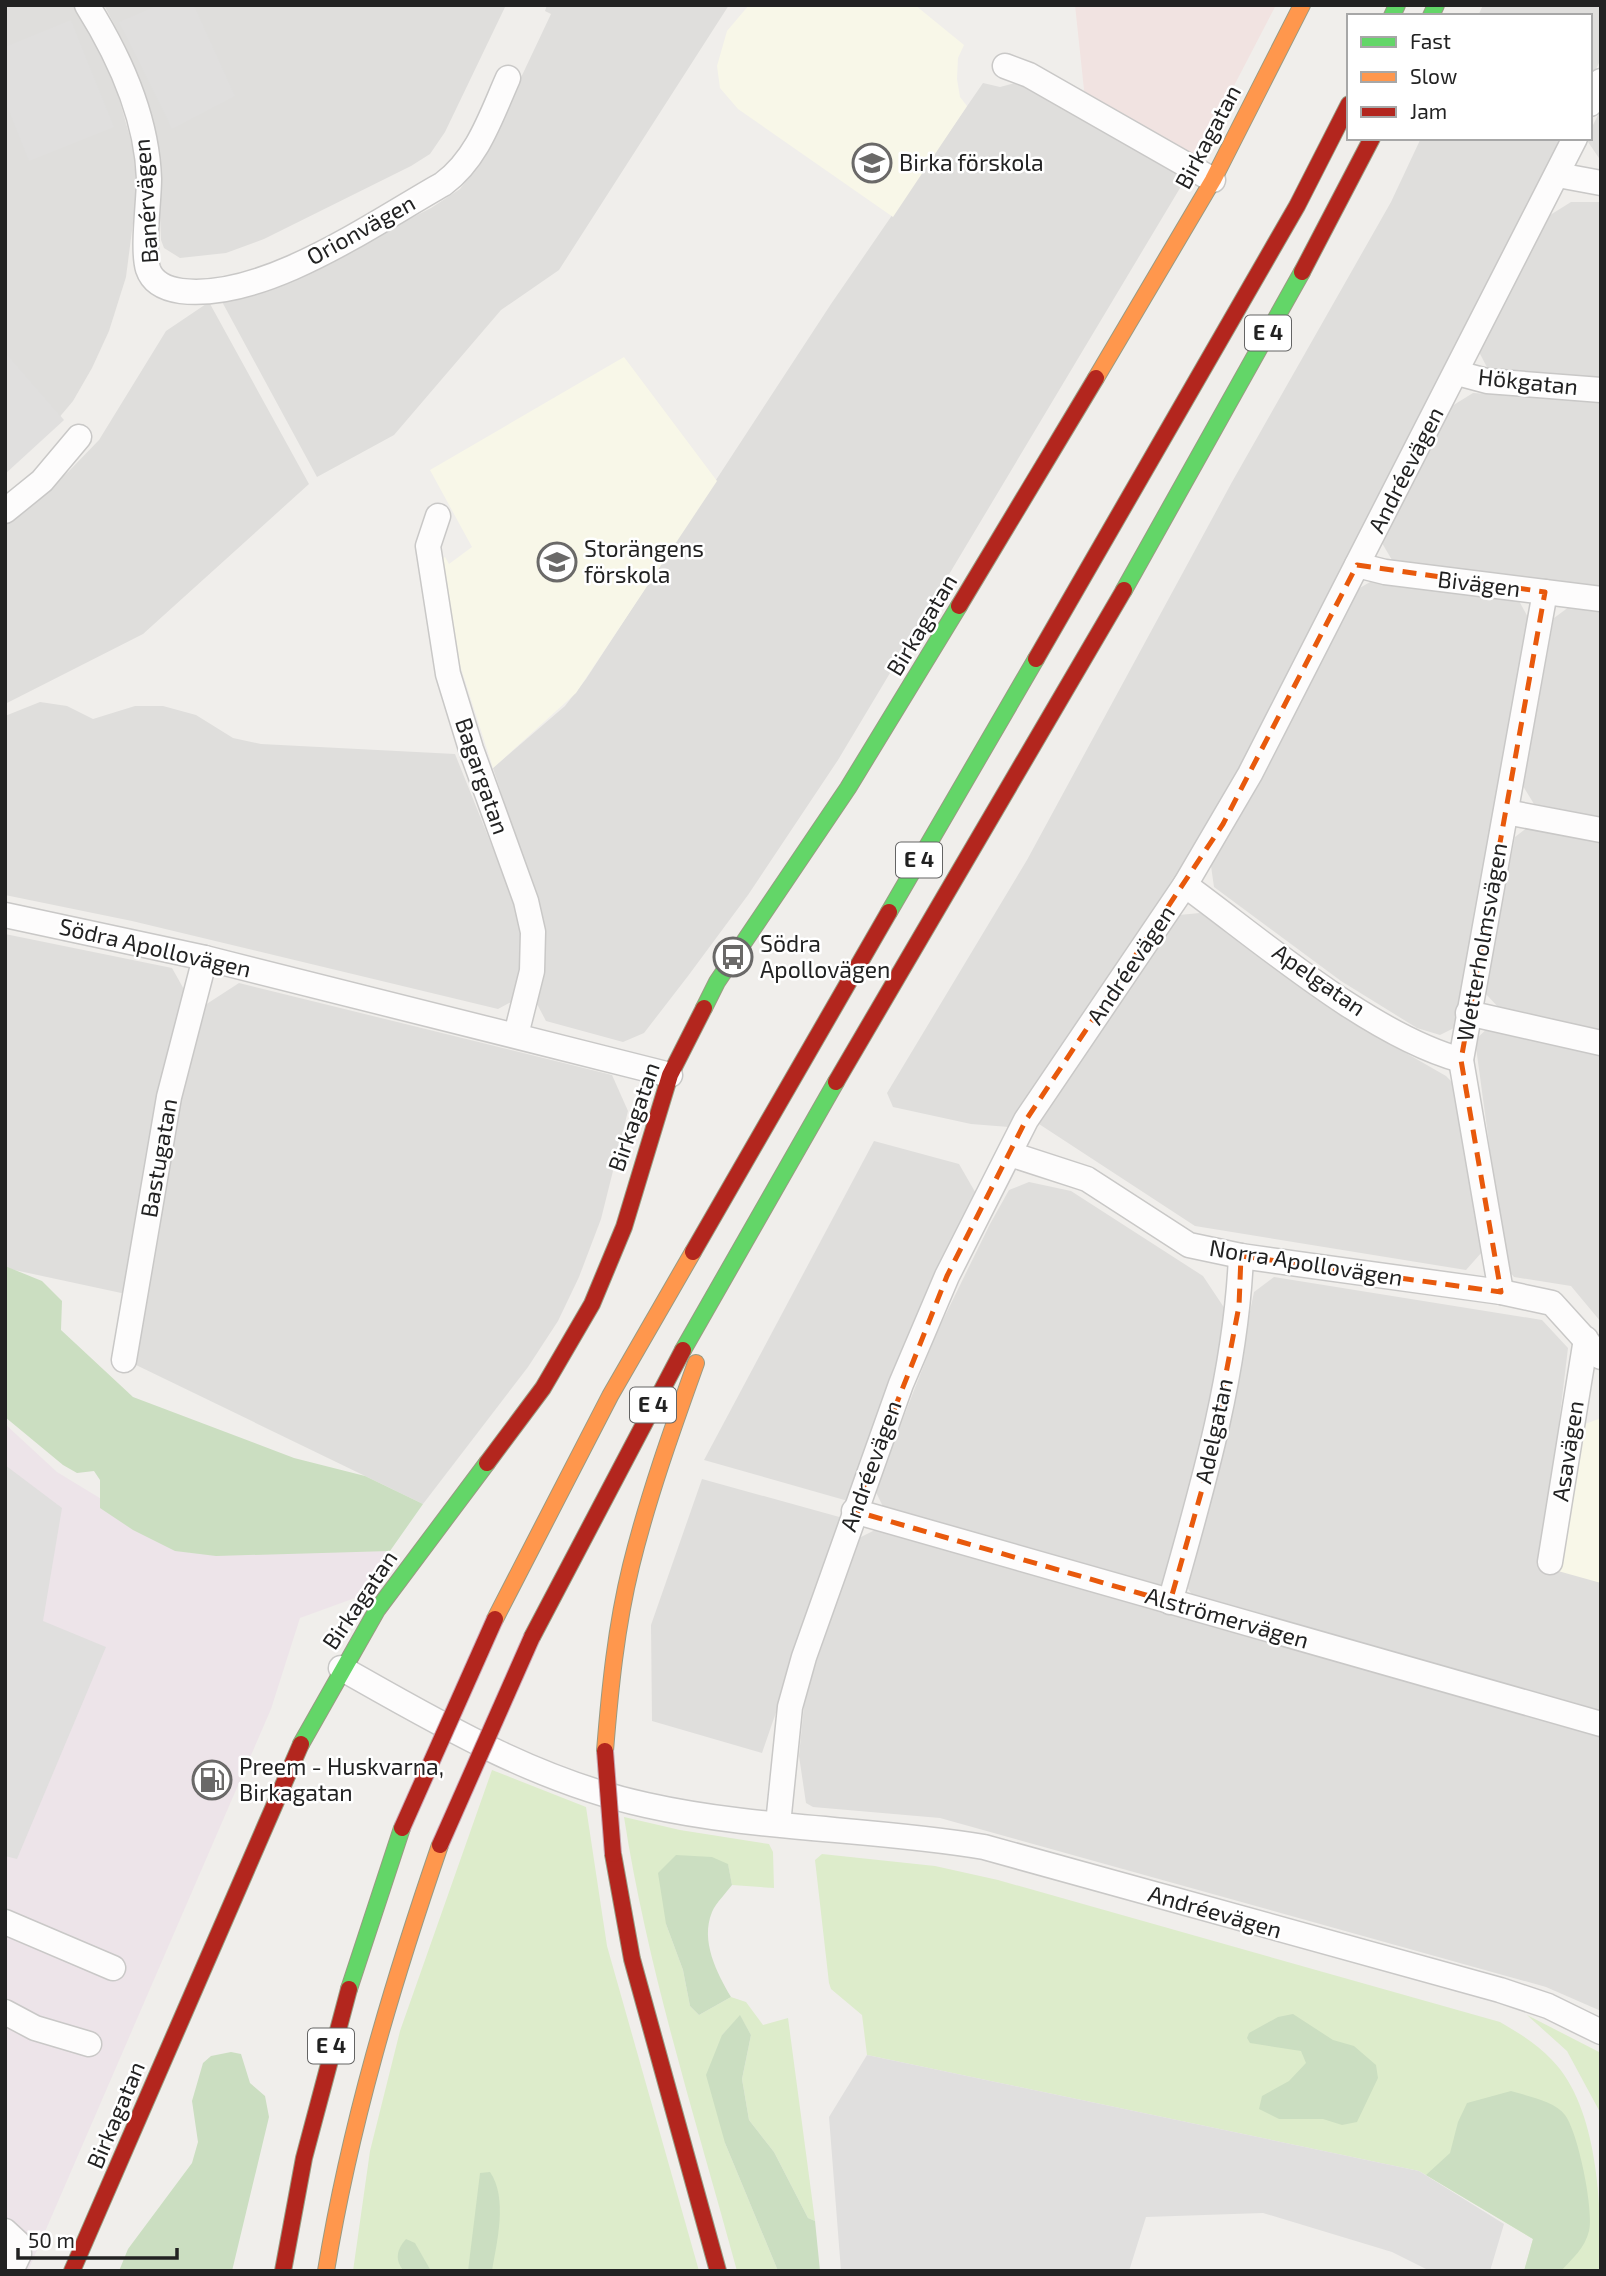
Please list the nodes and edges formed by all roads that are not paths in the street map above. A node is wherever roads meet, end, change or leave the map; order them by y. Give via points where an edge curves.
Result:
1 (87, 5) edge
2 (1302, 5) edge
3 (1005, 66) dead end
4 (508, 78) dead end
5 (1601, 81) edge
6 (1592, 100) edge
7 (1347, 108) edge
8 (1371, 140) edge
9 (1574, 140) edge
10 (1558, 175) junction
11 (1213, 180) junction
12 (1601, 183) edge
13 (156, 282) joint
14 (1457, 373) junction
15 (1601, 390) edge
16 (79, 437) dead end
17 (5, 511) edge
18 (438, 516) dead end
19 (1357, 565) junction
20 (1545, 592) junction
21 (1601, 599) edge
22 (1506, 812) junction
23 (1601, 830) edge
24 (1185, 885) junction
25 (5, 915) edge
26 (205, 958) junction
27 (1468, 1013) junction
28 (516, 1035) junction
29 (1601, 1043) edge
30 (1461, 1060) junction
31 (670, 1075) junction
32 (1010, 1154) junction
33 (781, 1176) junction
34 (1241, 1256) junction
35 (1501, 1292) junction
36 (1593, 1348) edge
37 (124, 1360) dead end
38 (854, 1511) junction
39 (1550, 1562) dead end
40 (1170, 1602) junction
41 (341, 1668) junction
42 (1601, 1724) edge
43 (778, 1824) junction
44 (5, 1922) edge
45 (113, 1968) dead end
46 (5, 2012) edge
47 (1601, 2032) edge
48 (89, 2044) dead end
49 (5, 2231) edge
50 (10, 2271) edge
51 (72, 2271) edge
52 (283, 2271) edge
53 (326, 2271) edge
54 (718, 2271) edge

1 - 13 street, Banérvägen via 120,64 145,139 148,268
2 - 11 main road, Birkagatan
3 - 11 street via 1029,75
4 - 13 street, Orionvägen via 474,151 443,184 299,265 255,283 217,292 192,292
5 - 6 street
7 - 52 main road, E 4, bridge via 1297,206 610,1396 495,1619 402,1828 346,1989 309,2127
8 - 33 main road, E 4 via 1162,526
9 - 10 street, Andréevägen
10 - 12 street
10 - 14 street, Andréevägen
11 - 31 main road, Birkagatan via 866,760 725,969
14 - 15 street, Hökgatan via 1487,381
14 - 19 street, Andréevägen
16 - 17 street via 42,481
18 - 28 street, Bagargatan via 428,546 448,674 533,932 532,971
19 - 20 street, Bivägen
19 - 24 street, Andréevägen via 1250,774
20 - 21 street, Bivägen
20 - 22 street, Wetterholmsvägen
22 - 23 street
22 - 27 street, Wetterholmsvägen
24 - 30 street, Apelgatan via 1347,1003 1427,1050
24 - 32 street, Andréevägen via 1026,1120
25 - 26 street, Södra Apollovägen
26 - 28 street, Södra Apollovägen
26 - 37 street, Bastugatan via 169,1097
27 - 29 street
27 - 30 street, Wetterholmsvägen
28 - 31 street, Södra Apollovägen
30 - 35 street, Wetterholmsvägen
31 - 41 main road, Birkagatan via 624,1227 592,1304 543,1388 396,1584
32 - 34 street, Norra Apollovägen via 1087,1179 1189,1245
32 - 38 street, Andréevägen via 947,1276
33 - 53 main road, E 4, bridge via 645,1419 532,1637 440,1845 386,2004 350,2139
33 - 54 main road, bridge via 700,1353 646,1510 624,1596 611,1675 606,1751 612,1854 632,1959
34 - 35 street, Norra Apollovägen
34 - 40 street, Adelgatan via 1239,1306 1208,1472
35 - 36 street, Norra Apollovägen via 1552,1303
36 - 39 street, Asavägen
38 - 40 street, Alströmervägen
38 - 43 street, Andréevägen via 790,1707
40 - 42 street, Alströmervägen
41 - 43 street, Andréevägen via 515,1762 571,1784 646,1805
41 - 51 main road, Birkagatan via 306,1732
43 - 47 street, Andréevägen via 984,1847 1500,1990 1548,2006
44 - 45 street
46 - 48 street via 35,2028
49 - 50 street via 18,2243 19,2254

